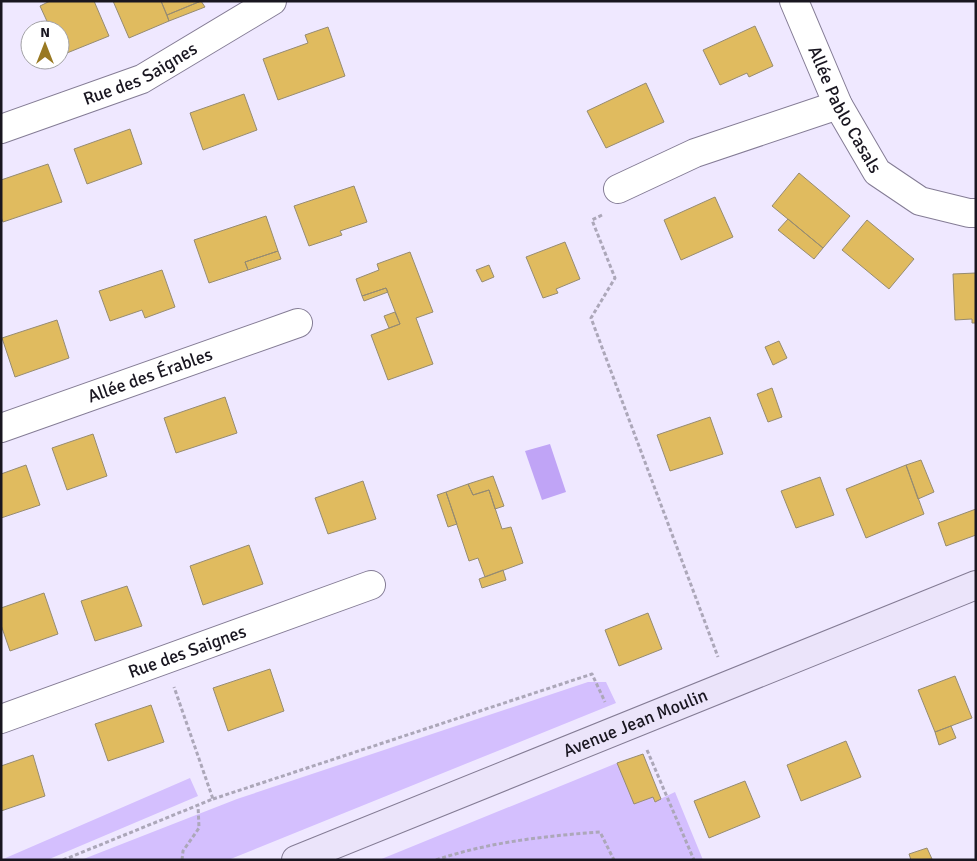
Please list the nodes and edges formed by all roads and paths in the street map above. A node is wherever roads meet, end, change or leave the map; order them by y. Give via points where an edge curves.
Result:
1 (272, 1) edge
2 (794, 1) edge
3 (838, 105) junction
4 (1, 130) edge
5 (618, 190) joint
6 (976, 213) edge
7 (298, 323) dead end
8 (1, 428) edge
9 (976, 585) edge
10 (372, 586) dead end
11 (164, 660) junction
12 (728, 686) junction
13 (606, 701) dead end
14 (1, 719) edge
15 (636, 724) junction
16 (214, 799) junction
17 (198, 805) junction
18 (63, 860) edge
19 (182, 860) edge
20 (296, 860) edge
21 (437, 860) edge
22 (614, 860) edge
23 (694, 860) edge

1 - 4 street, Rue des Saignes via 142,78
2 - 3 street, Allée Pablo Casals
3 - 5 street via 695,153
3 - 6 street, Allée Pablo Casals via 877,172 920,201
5 - 12 path via 618,206 592,220 615,278 591,318
7 - 8 street, Allée des Érables
9 - 12 main road, Avenue Jean Moulin
10 - 11 street, Rue des Saignes
11 - 14 street, Rue des Saignes
11 - 16 path
12 - 15 main road, Avenue Jean Moulin
13 - 16 path via 592,674
15 - 20 main road, Avenue Jean Moulin
15 - 23 path
16 - 17 path
17 - 18 path
17 - 19 path via 199,828 183,851
21 - 22 path via 545,836 600,832

